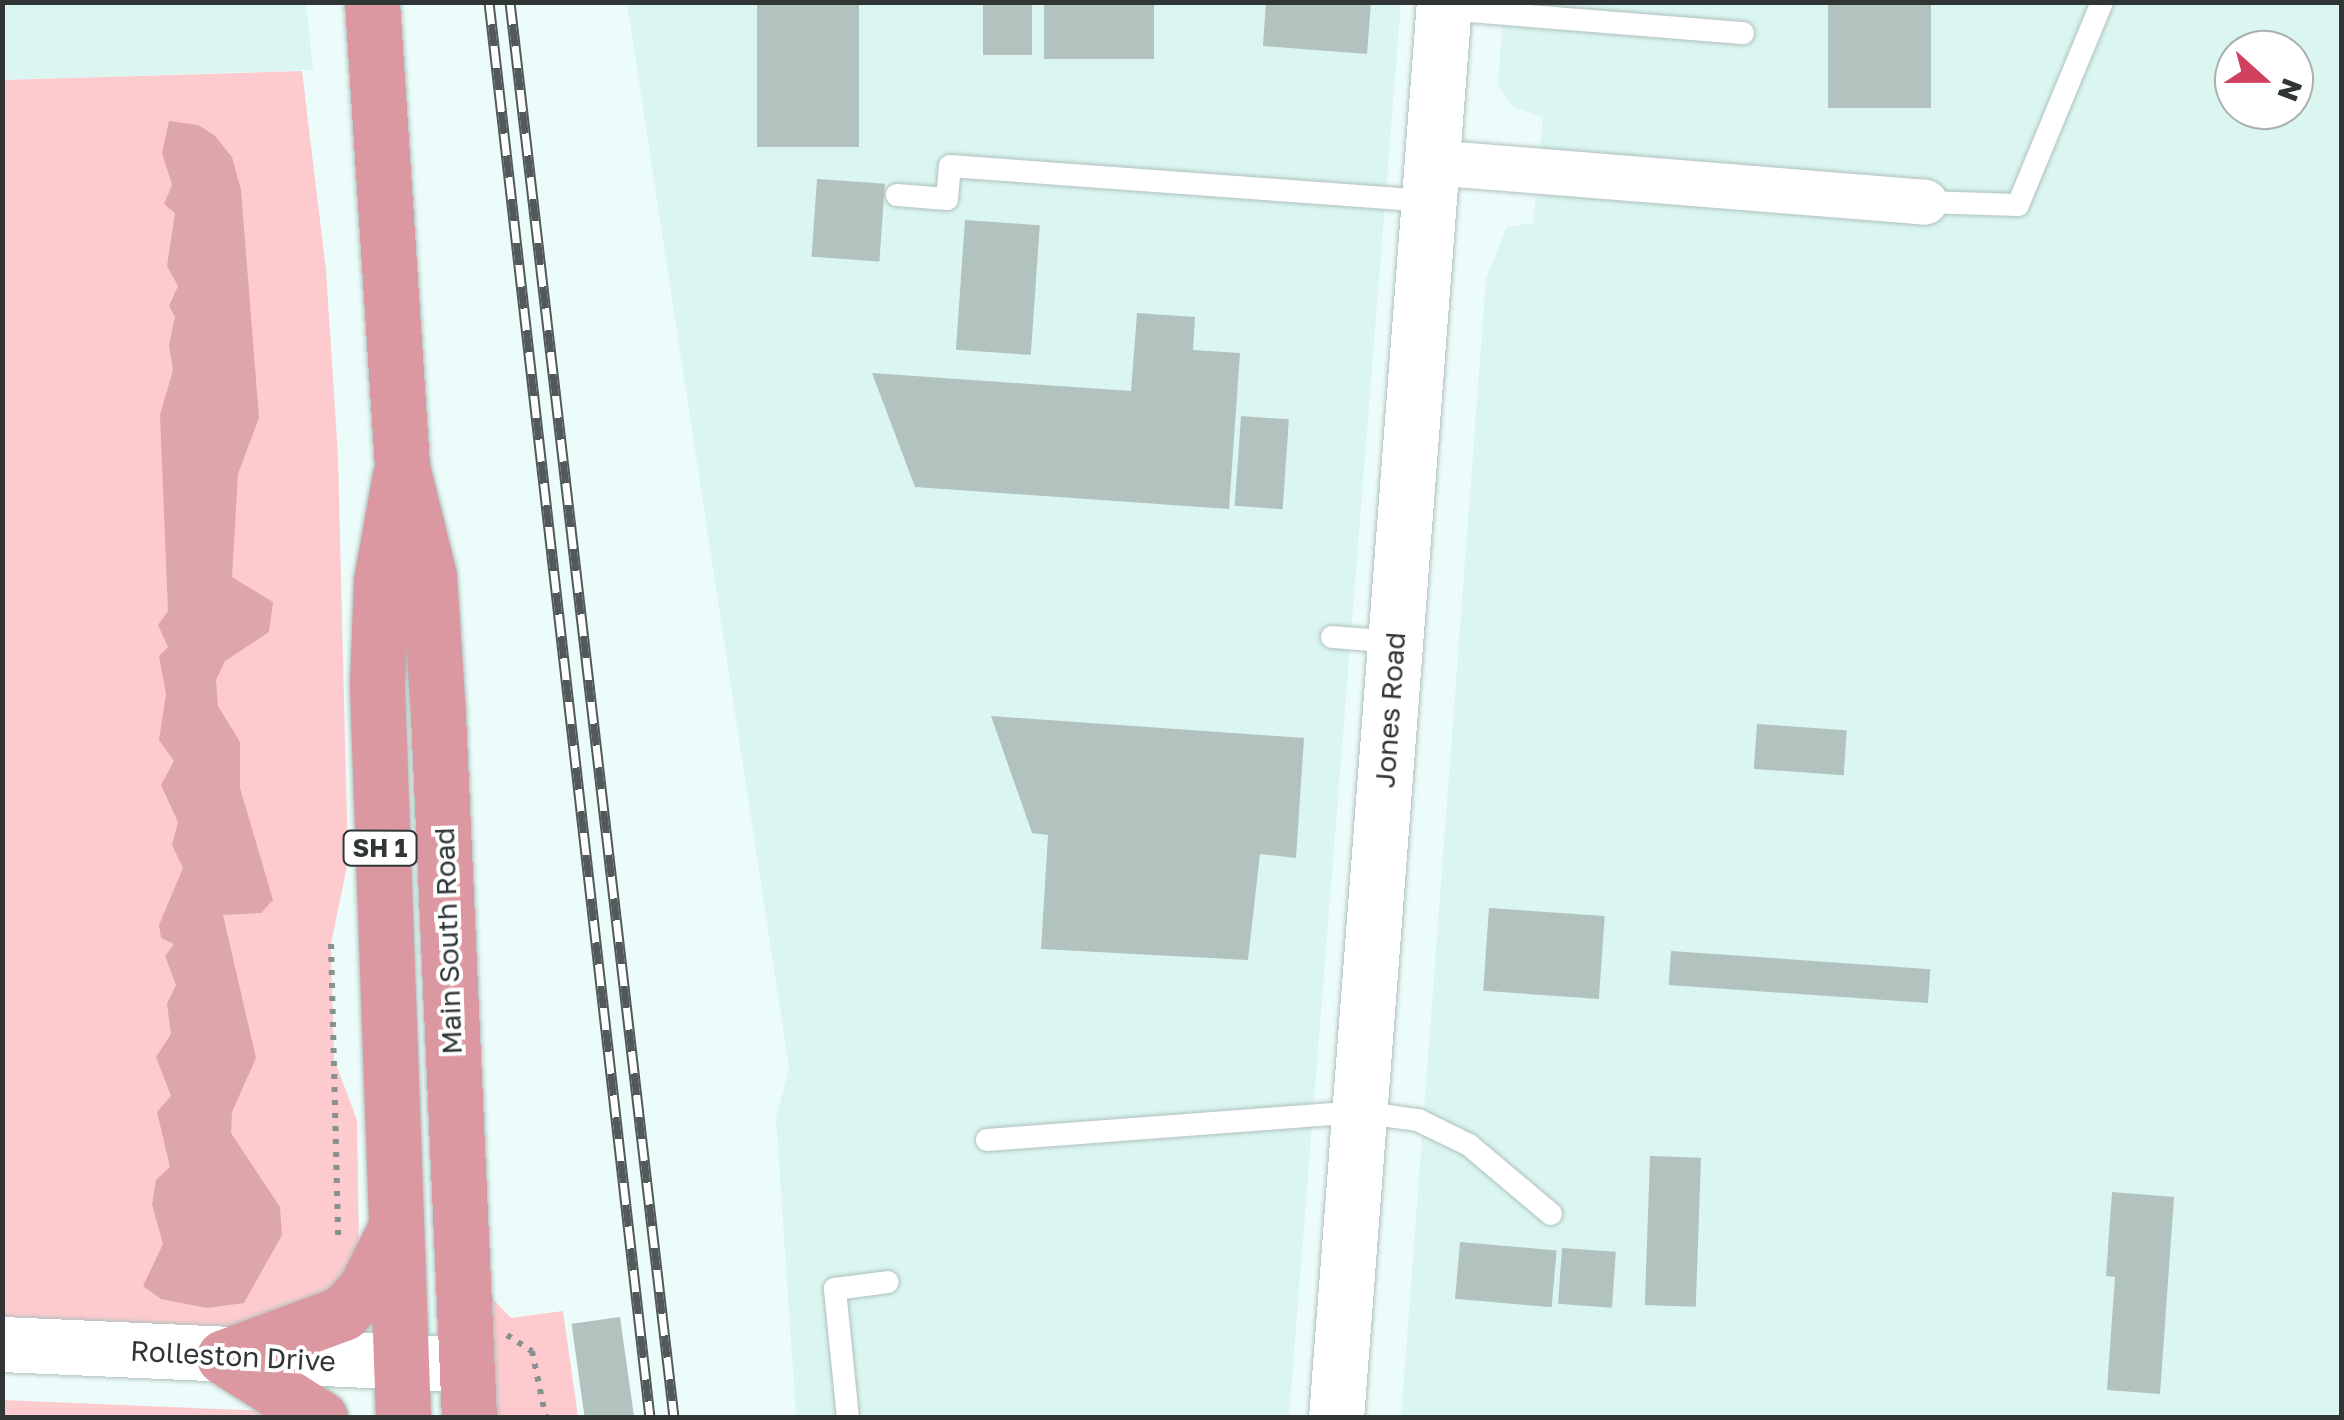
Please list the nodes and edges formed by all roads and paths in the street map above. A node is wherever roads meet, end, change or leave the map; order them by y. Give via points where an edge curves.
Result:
1 (2102, 2) edge
2 (367, 5) edge
3 (1443, 6) edge
4 (1744, 33) dead end
5 (1430, 181) junction
6 (896, 195) dead end
7 (1924, 202) joint
8 (402, 467) junction
9 (1332, 637) dead end
10 (1395, 642) junction
11 (331, 944) dead end
12 (1359, 1112) junction
13 (987, 1140) dead end
14 (1551, 1214) dead end
15 (394, 1231) junction
16 (337, 1247) dead end
17 (888, 1282) dead end
18 (2, 1344) edge
19 (478, 1350) junction
20 (224, 1357) junction
21 (401, 1364) junction
22 (320, 1418) edge
23 (404, 1418) edge
24 (469, 1418) edge
25 (546, 1418) edge
26 (848, 1418) edge
27 (1336, 1418) edge

1 - 7 lane via 2018,205
2 - 8 highway, Main South Road / SH 1
3 - 4 lane
3 - 5 main road, Jones Road
5 - 6 lane via 950,166 947,199
5 - 7 street
5 - 10 main road, Jones Road
8 - 15 highway, Main South Road / SH 1 via 381,581 377,687
8 - 19 highway, Main South Road / SH 1 via 428,576 453,849
9 - 10 lane
10 - 12 main road, Jones Road
11 - 16 path
12 - 13 lane
12 - 14 lane via 1418,1120 1469,1145
12 - 27 main road, Jones Road
15 - 20 highway via 365,1289 344,1313
15 - 21 highway, Main South Road / SH 1
17 - 26 lane via 836,1288
18 - 20 main road, Rolleston Drive
19 - 21 main road, Rolleston Drive
19 - 24 highway, Main South Road / SH 1
19 - 25 path via 518,1338 532,1350
20 - 21 main road, Rolleston Drive
20 - 22 highway
21 - 23 highway, Main South Road / SH 1

